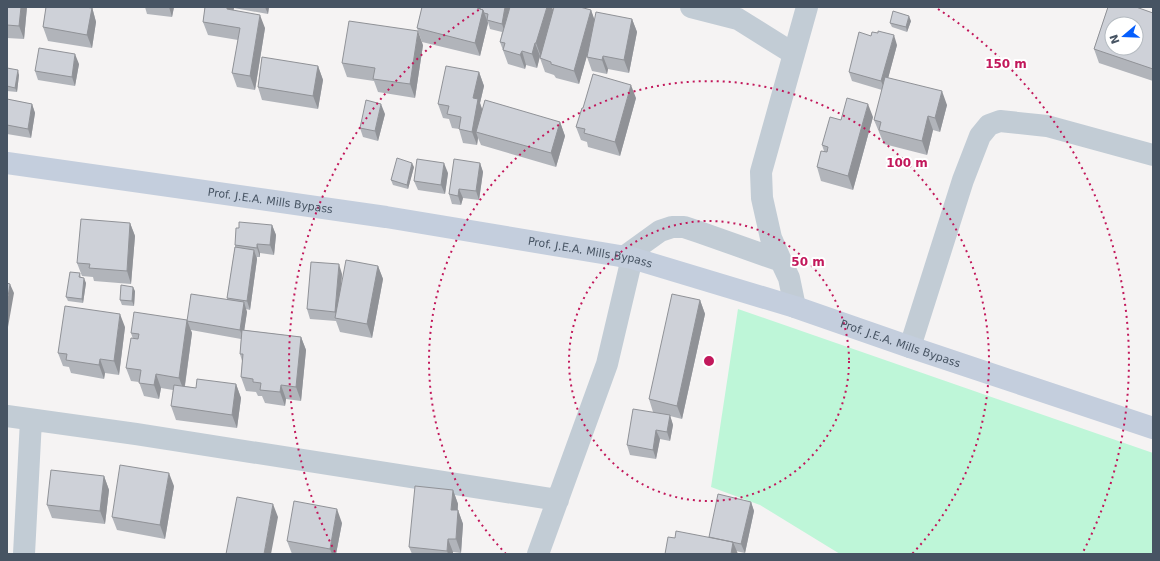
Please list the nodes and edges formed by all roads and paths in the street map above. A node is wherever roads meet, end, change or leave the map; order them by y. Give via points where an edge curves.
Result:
1 (691, 7) edge
2 (807, 7) edge
3 (794, 54) junction
4 (1153, 155) edge
5 (7, 163) edge
6 (628, 257) junction
7 (781, 261) junction
8 (795, 307) junction
9 (910, 347) junction
10 (7, 416) edge
11 (31, 420) junction
12 (1153, 428) edge
13 (558, 500) junction
14 (24, 554) edge
15 (540, 554) edge

1 - 3 street via 738,19
2 - 3 street
3 - 7 street via 762,172 762,198 771,238
4 - 9 street via 1047,126 1000,121 989,125 980,136 963,180
5 - 6 street, Prof. J.E.A. Mills Bypass via 386,217
6 - 7 street via 660,231 684,227
6 - 8 street, Prof. J.E.A. Mills Bypass
6 - 13 street via 607,364
7 - 8 street via 790,278
8 - 9 street, Prof. J.E.A. Mills Bypass
9 - 12 street, Prof. J.E.A. Mills Bypass
10 - 11 street
11 - 13 street
11 - 14 street
13 - 15 street

